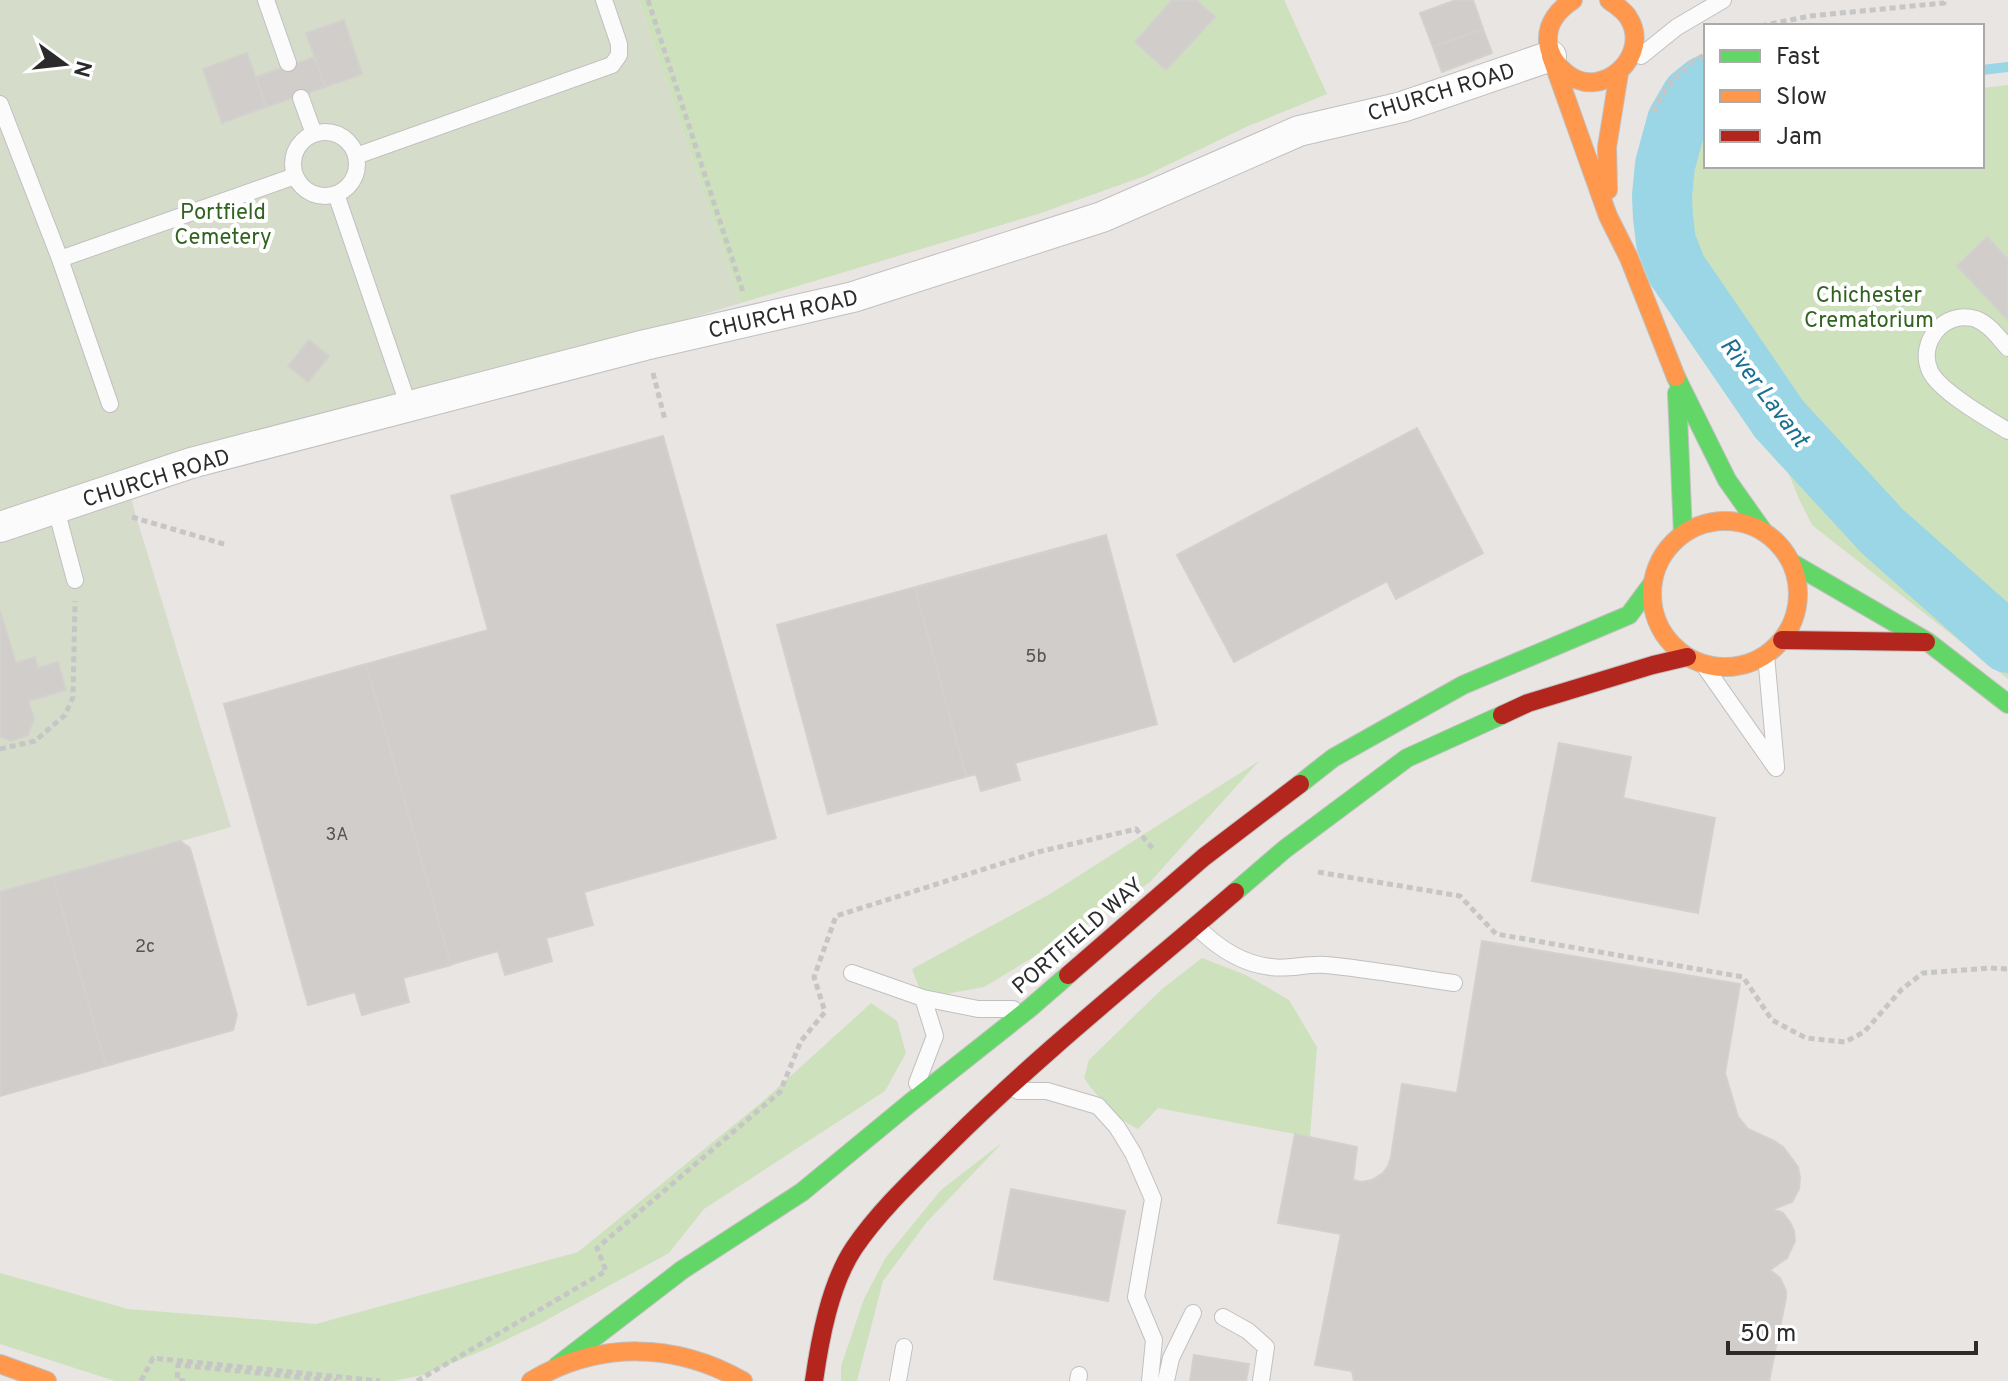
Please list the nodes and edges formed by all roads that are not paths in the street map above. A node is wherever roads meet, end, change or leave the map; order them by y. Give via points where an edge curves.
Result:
1 (266, 0) edge
2 (604, 0) edge
3 (1573, 0) edge
4 (1633, 0) edge
5 (1723, 0) edge
6 (1611, 1) edge
7 (1532, 13) dead end
8 (1551, 54) junction
9 (288, 63) dead end
10 (1621, 71) junction
11 (301, 98) dead end
12 (0, 104) edge
13 (314, 134) junction
14 (356, 156) junction
15 (295, 176) junction
16 (336, 194) junction
17 (1608, 216) junction
18 (60, 259) junction
19 (2008, 348) edge
20 (1676, 377) junction
21 (110, 404) dead end
22 (409, 407) junction
23 (2008, 431) edge
24 (68, 505) junction
25 (0, 527) edge
26 (1763, 531) junction
27 (1683, 534) junction
28 (1792, 563) junction
29 (75, 580) road end
30 (1652, 584) junction
31 (1782, 640) junction
32 (1928, 642) junction
33 (1766, 655) junction
34 (1695, 661) junction
35 (2008, 704) edge
36 (1196, 926) junction
37 (852, 973) dead end
38 (1454, 983) dead end
39 (923, 998) junction
40 (1030, 1008) junction
41 (1000, 1094) junction
42 (910, 1103) junction
43 (1193, 1313) dead end
44 (1223, 1317) dead end
45 (904, 1347) dead end
46 (0, 1364) edge
47 (557, 1366) junction
48 (47, 1381) edge
49 (531, 1381) edge
50 (743, 1381) edge
51 (814, 1381) edge
52 (898, 1381) edge
53 (1150, 1381) edge
54 (1166, 1381) edge
55 (1261, 1381) edge

1 - 9 lane
2 - 14 lane via 619,44 612,65
3 - 8 main road via 1553,19
4 - 6 lane
5 - 10 lane via 1677,27
6 - 10 main road via 1634,30 1633,51
7 - 8 main road
8 - 10 main road via 1565,74 1579,81 1600,82
8 - 17 main road
8 - 22 street, CHURCH ROAD via 1402,107 1299,131 1102,217 853,297
10 - 17 main road via 1607,147
11 - 13 lane
12 - 18 lane
13 - 14 lane via 345,139
13 - 15 lane via 298,146
14 - 16 lane via 351,183
15 - 16 lane via 317,195
15 - 18 lane
16 - 22 lane
17 - 20 main road
18 - 21 lane
19 - 23 lane via 1987,325 1966,318 1941,325 1926,351 1937,382
20 - 26 main road via 1727,480
20 - 27 main road
22 - 24 street, CHURCH ROAD via 191,463
24 - 25 street, CHURCH ROAD
24 - 29 lane
26 - 27 main road via 1724,521
26 - 28 main road
27 - 30 main road via 1658,563
28 - 31 main road via 1798,602
28 - 32 main road
30 - 34 main road via 1660,629
30 - 40 main road, PORTFIELD WAY via 1629,615 1463,685 1333,758 1204,857
31 - 32 main road
31 - 33 main road
32 - 35 main road
33 - 34 main road via 1725,668
33 - 34 lane via 1776,768
34 - 36 main road via 1653,665 1528,703 1407,758 1285,849
36 - 38 lane via 1226,951 1272,968 1322,964
36 - 41 main road
37 - 39 lane
39 - 40 lane via 978,1009
39 - 42 lane via 935,1036
40 - 42 main road, PORTFIELD WAY
41 - 51 main road via 888,1204 852,1250 834,1290
41 - 53 lane via 1047,1091 1098,1106 1133,1153 1153,1199 1136,1297 1154,1340
42 - 47 main road, PORTFIELD WAY via 802,1192 682,1270
43 - 54 lane
44 - 55 lane via 1266,1347
45 - 52 lane
46 - 48 main road
47 - 49 main road
47 - 50 main road via 601,1353 647,1351 692,1358

